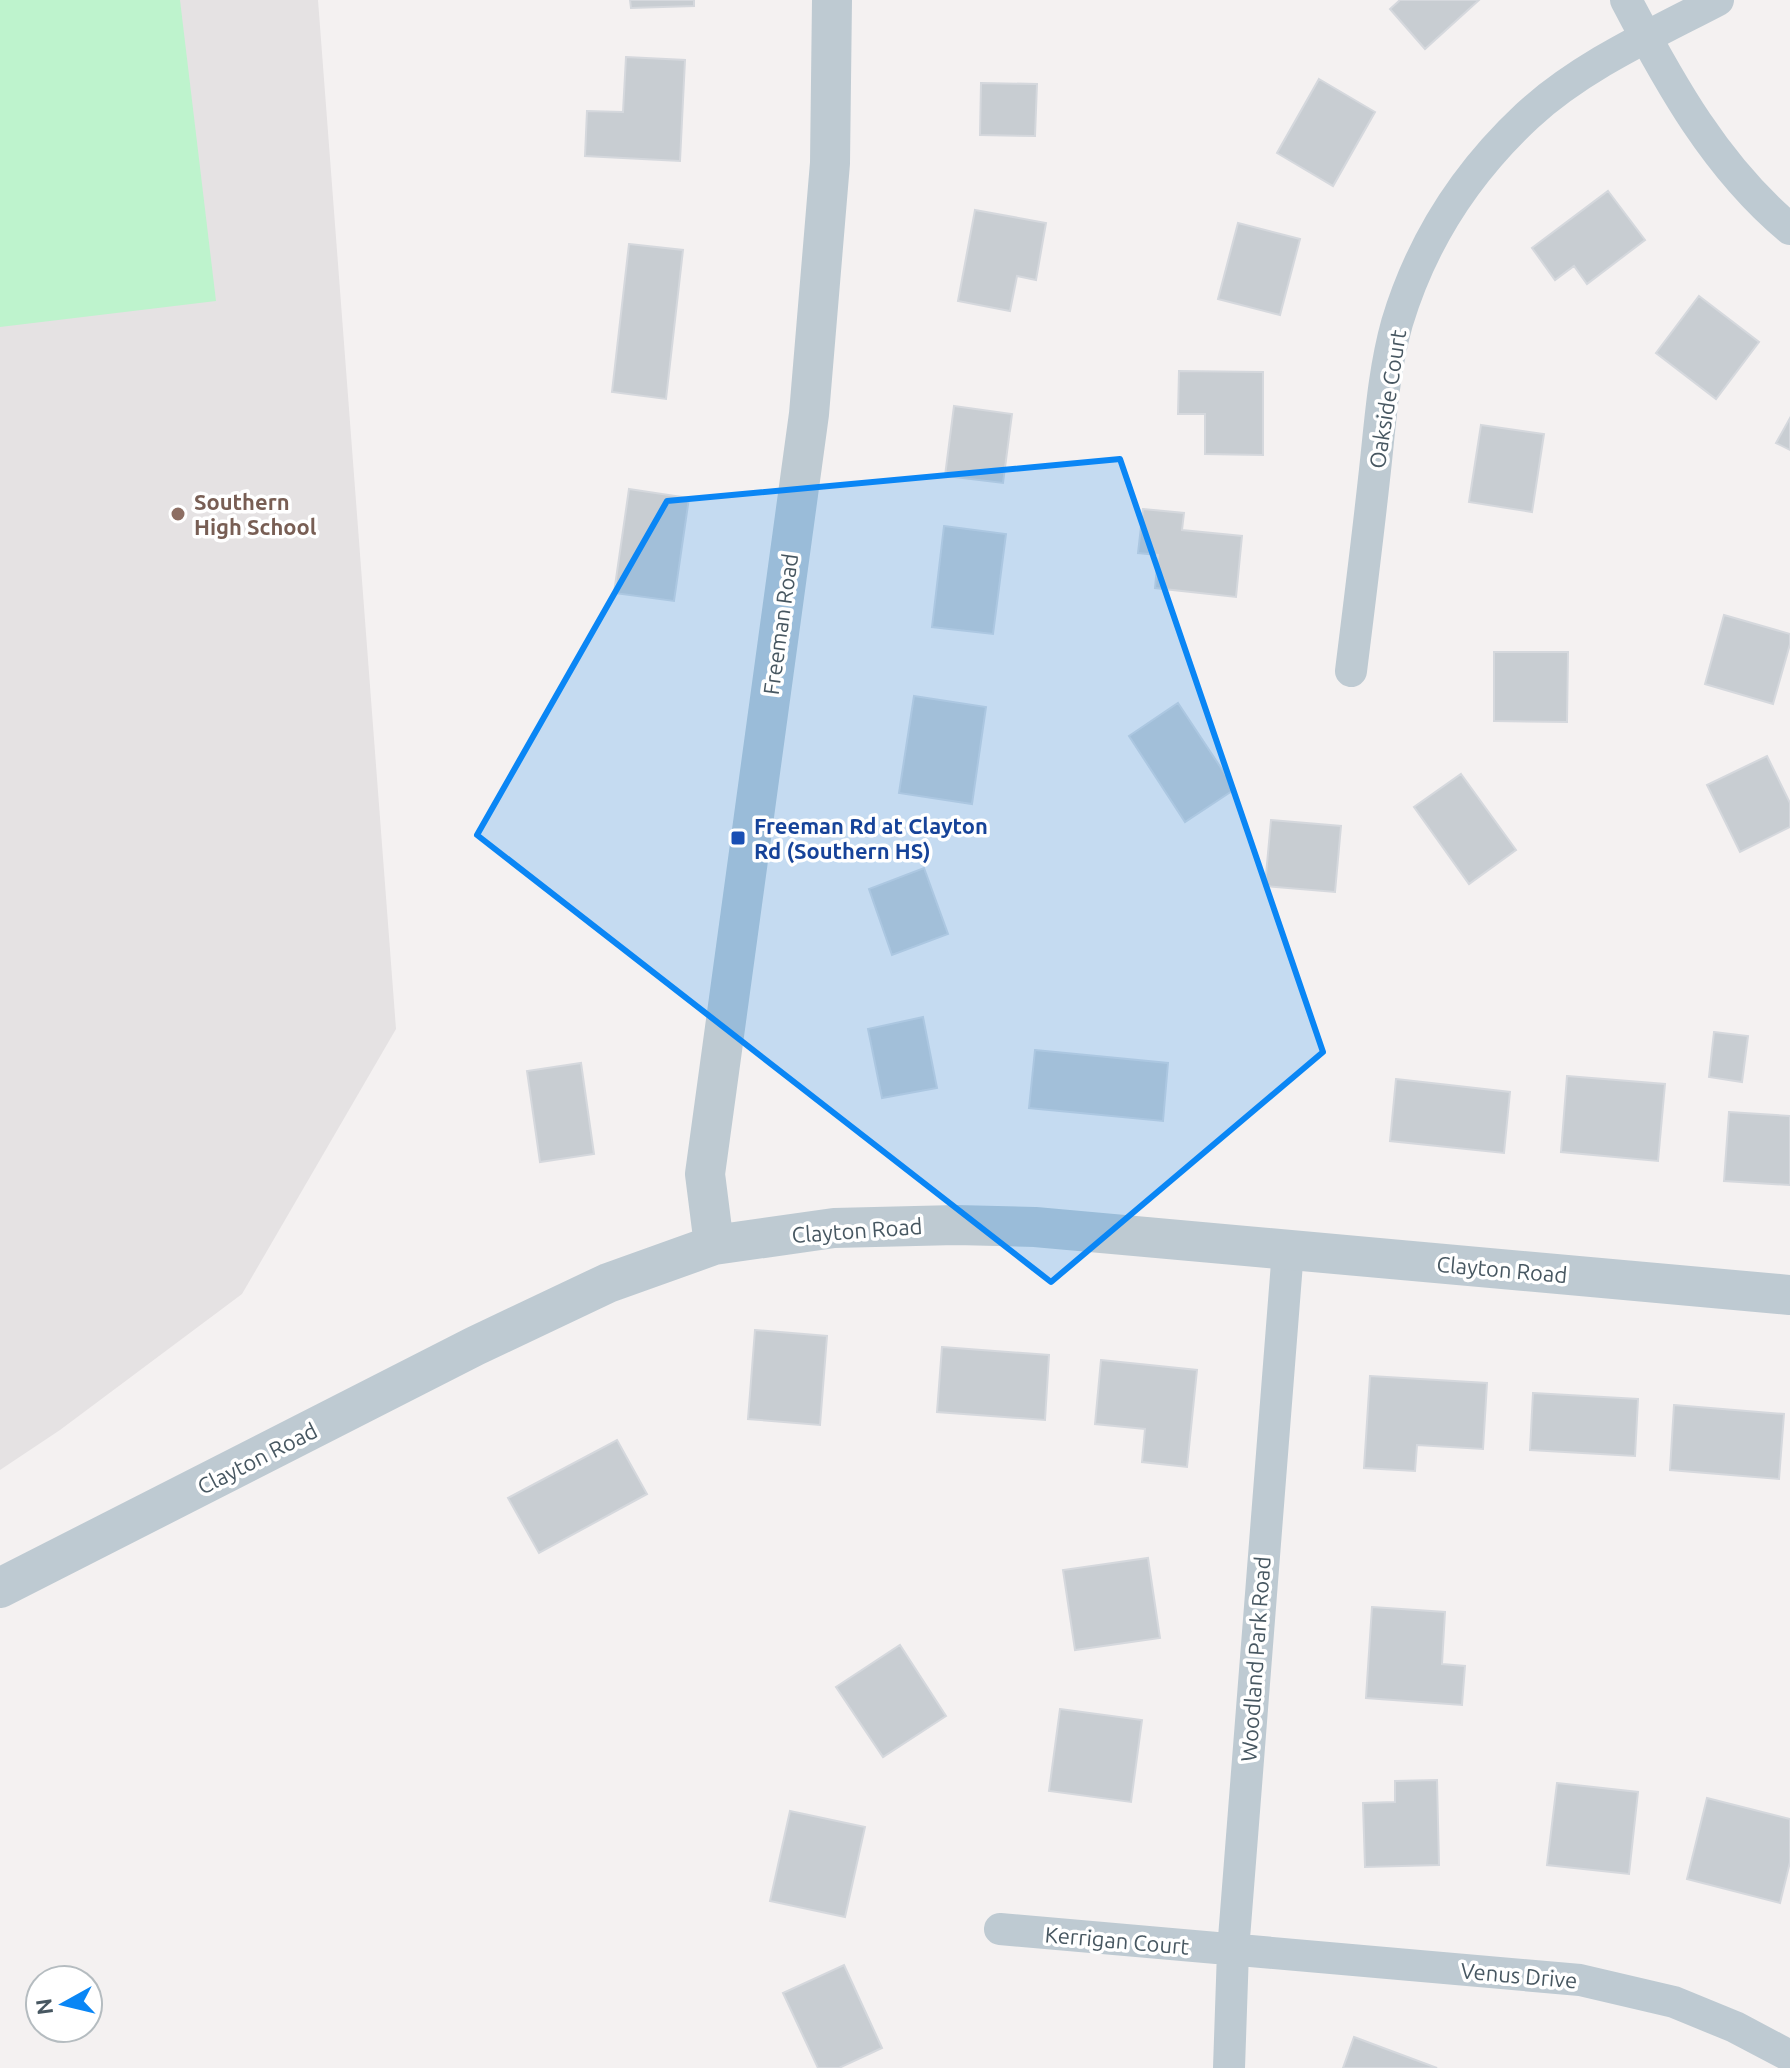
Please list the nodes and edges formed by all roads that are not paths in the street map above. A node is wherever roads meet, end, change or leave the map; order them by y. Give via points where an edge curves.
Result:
1 (832, 0) edge
2 (1626, 0) edge
3 (1718, 0) edge
4 (1646, 38) junction
5 (1790, 229) edge
6 (1351, 671) dead end
7 (714, 1245) junction
8 (1288, 1250) junction
9 (1790, 1295) edge
10 (0, 1588) edge
11 (1000, 1929) dead end
12 (1233, 1951) junction
13 (1790, 2056) edge
14 (1229, 2068) edge

1 - 7 street, Freeman Road via 830,163 820,305 705,1174
2 - 4 street
3 - 4 street, Oakside Court
4 - 5 street via 1714,149
4 - 6 street, Oakside Court via 1575,78 1529,114 1460,191 1422,255 1397,324 1385,386
7 - 8 street, Clayton Road via 834,1228 956,1225 1065,1229
7 - 10 street, Clayton Road via 608,1283 475,1346
8 - 9 street, Clayton Road
8 - 12 street, Woodland Park Road
11 - 12 street, Kerrigan Court
12 - 13 street, Venus Drive via 1580,1980 1674,2002
12 - 14 street, Woodland Park Road

